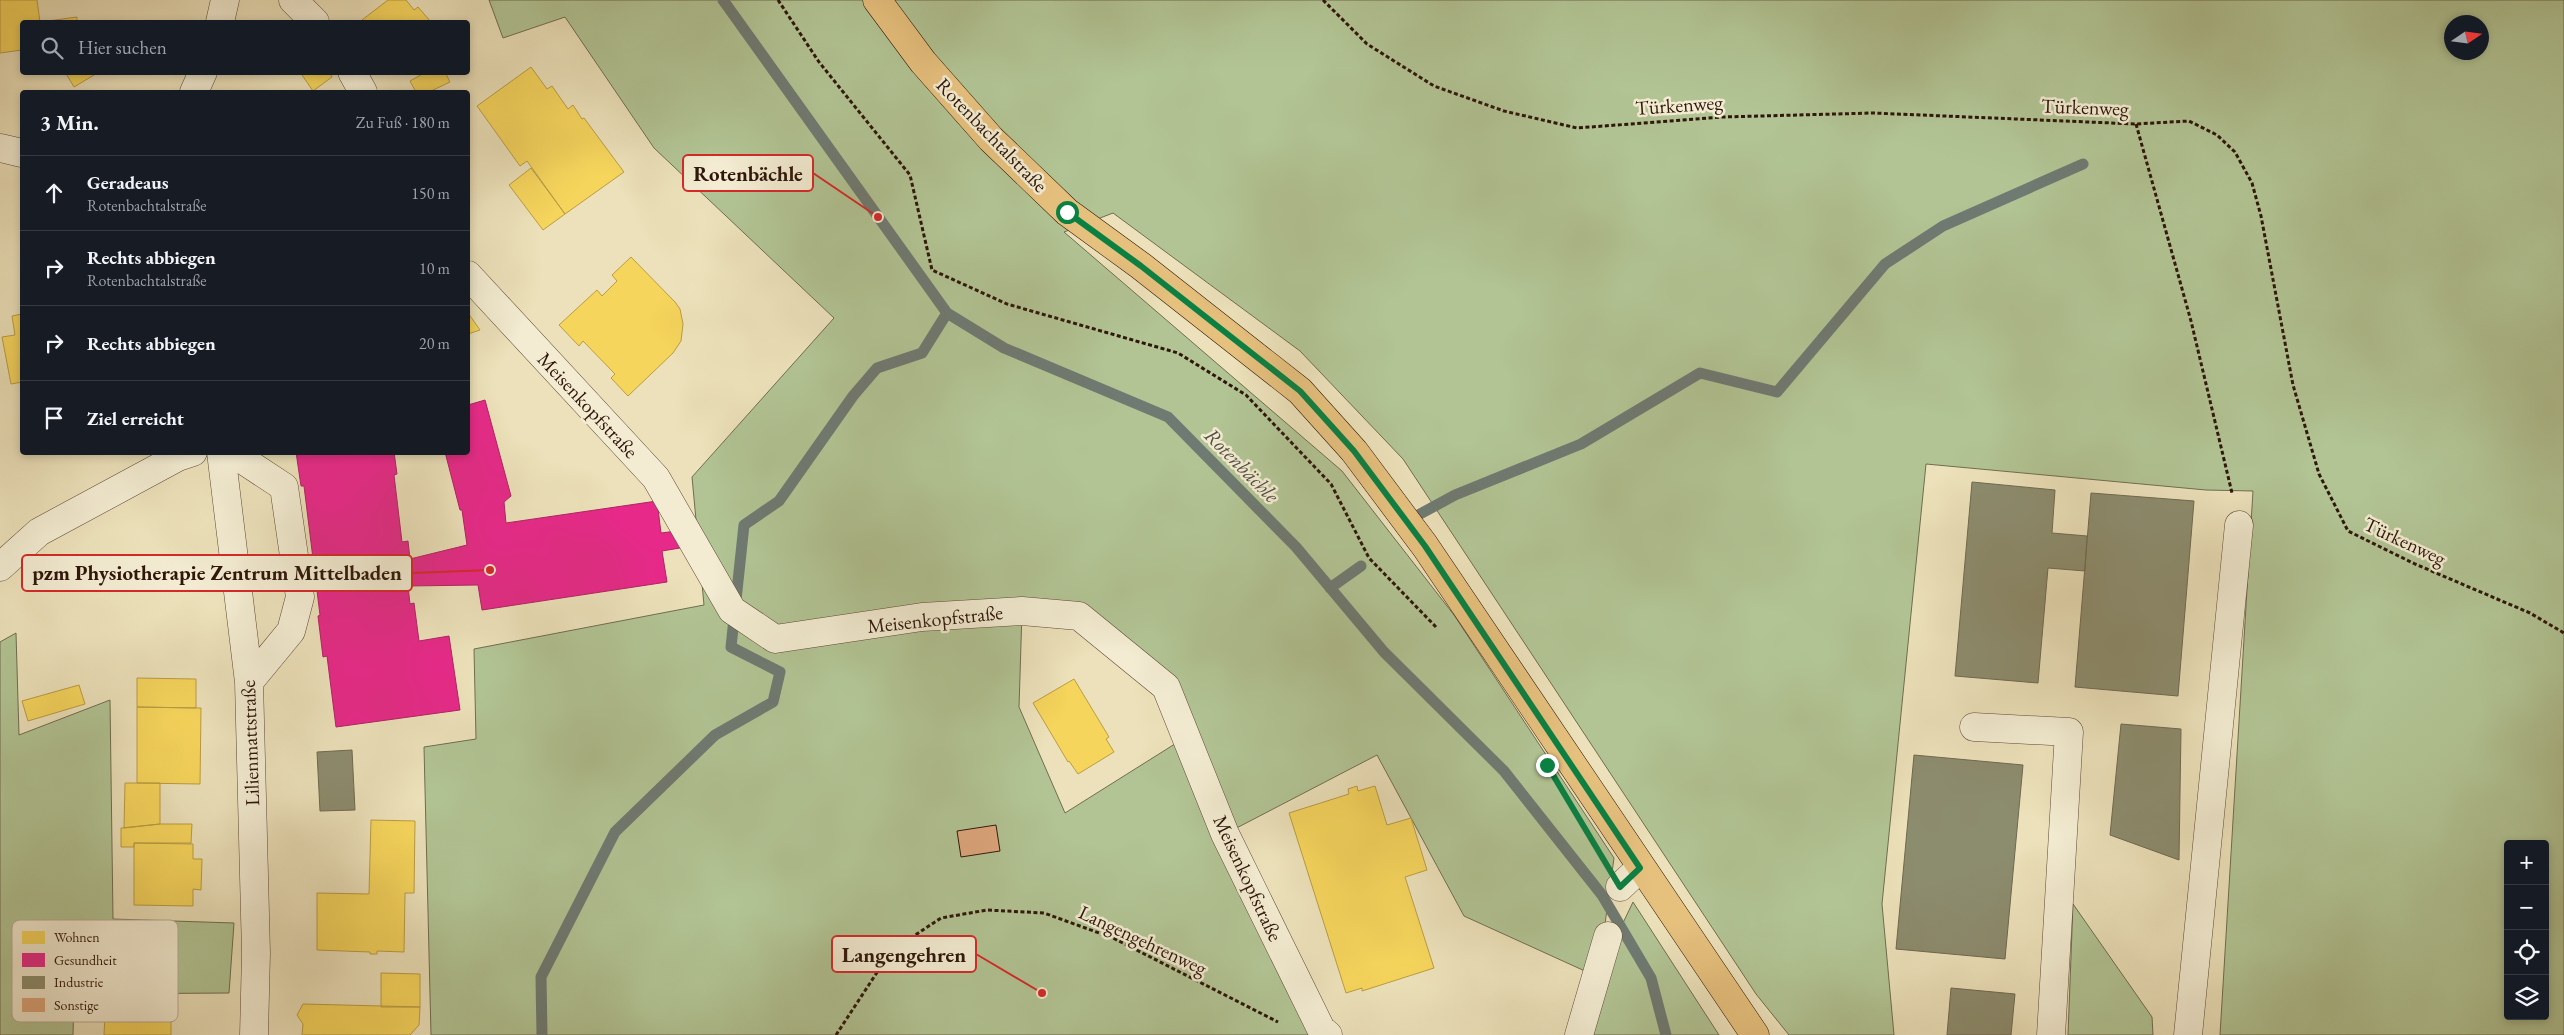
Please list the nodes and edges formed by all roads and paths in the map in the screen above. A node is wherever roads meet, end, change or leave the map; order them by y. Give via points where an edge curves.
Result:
1 (225, 0) edge
2 (293, 0) edge
3 (778, 0) edge
4 (877, 0) edge
5 (1323, 0) edge
6 (220, 20) edge
7 (313, 20) edge
8 (202, 75) edge
9 (354, 75) edge
10 (195, 90) edge
11 (362, 90) edge
12 (2136, 124) junction
13 (0, 148) edge
14 (20, 153) edge
15 (470, 277) edge
16 (184, 455) edge
17 (221, 455) edge
18 (236, 455) edge
19 (2239, 525) joint
20 (0, 566) edge
21 (1442, 633) dead end
22 (2564, 633) edge
23 (249, 682) junction
24 (1974, 727) dead end
25 (1640, 868) junction
26 (1620, 887) dead end
27 (1608, 936) dead end
28 (1286, 1026) dead end
29 (1325, 1032) edge
30 (254, 1035) edge
31 (836, 1035) edge
32 (1579, 1035) edge
33 (1755, 1035) edge
34 (2051, 1035) edge
35 (2188, 1035) edge

1 - 6 street
2 - 7 street
3 - 21 path via 819,62 910,175 932,270 1007,304 1178,353 1246,395 1331,484 1369,558
4 - 25 main road, Rotenbachtalstraße via 922,62 990,140 1067,212 1300,391 1354,451 1425,546
5 - 12 path, Türkenweg via 1367,44 1434,86 1504,111 1577,128 1723,117 1873,113
8 - 10 street
9 - 11 street
12 - 19 path via 2191,321
12 - 22 path, Türkenweg via 2189,121 2217,135 2235,152 2252,183 2293,385 2319,474 2348,531 2415,564 2530,613
13 - 14 street
15 - 29 street, Meisenkopfstraße via 656,478 732,610 775,639 922,617 1022,611 1080,616 1166,687 1225,834
16 - 20 street via 39,532
17 - 23 street, Lilienmattstraße
18 - 23 street via 284,487 300,597 291,631
19 - 35 street
23 - 30 street, Lilienmattstraße via 256,953
24 - 34 street via 2069,732
25 - 26 street
25 - 33 main road, Rotenbachtalstraße
27 - 32 street
28 - 31 path, Langengehrenweg via 1113,938 1044,913 988,910 941,918 891,951

